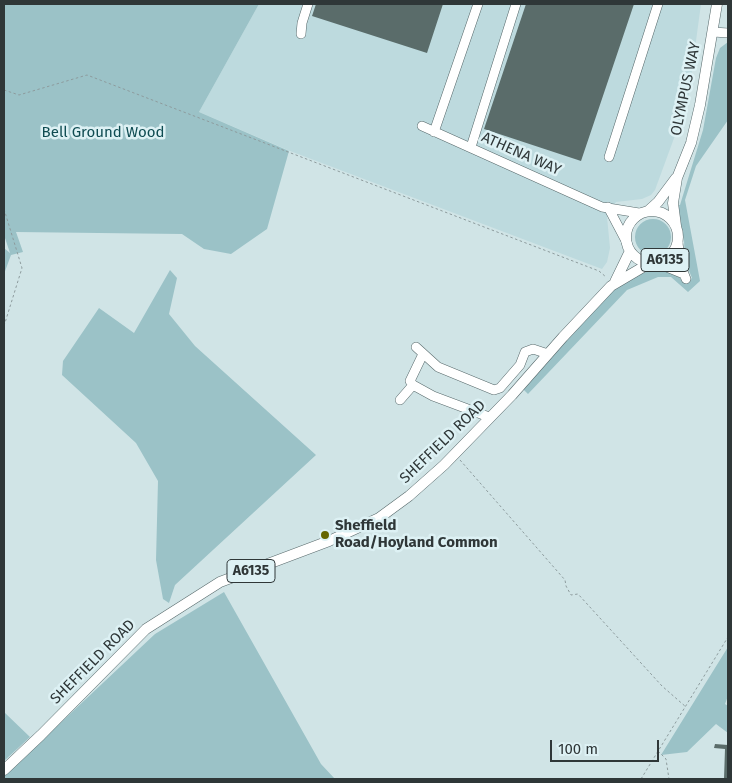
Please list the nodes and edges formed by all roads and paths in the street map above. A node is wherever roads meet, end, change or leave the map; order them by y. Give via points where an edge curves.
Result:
1 (308, 4) edge
2 (478, 4) edge
3 (516, 4) edge
4 (658, 4) edge
5 (717, 4) edge
6 (713, 32) junction
7 (728, 33) edge
8 (301, 34) dead end
9 (4, 90) edge
10 (422, 126) dead end
11 (434, 132) junction
12 (471, 147) junction
13 (609, 157) dead end
14 (677, 178) junction
15 (608, 207) junction
16 (4, 209) edge
17 (644, 212) junction
18 (676, 226) junction
19 (678, 243) junction
20 (629, 248) junction
21 (654, 263) junction
22 (613, 284) junction
23 (4, 326) edge
24 (548, 354) junction
25 (413, 385) junction
26 (400, 400) dead end
27 (489, 417) junction
28 (455, 454) junction
29 (728, 637) edge
30 (686, 706) junction
31 (658, 751) junction
32 (4, 770) edge
33 (641, 779) edge
34 (669, 779) edge

1 - 8 street
2 - 11 street
3 - 12 street
4 - 13 street
5 - 6 main road, OLYMPUS WAY / A6135
6 - 7 street
6 - 14 main road, OLYMPUS WAY / A6135 via 691,143
9 - 22 path via 19,95 87,75 600,272
10 - 11 street, ATHENA WAY
11 - 12 street, ATHENA WAY
12 - 15 street, ATHENA WAY
14 - 17 main road, OLYMPUS WAY / A6135 via 658,202
14 - 18 main road, OLYMPUS WAY / A6135 via 673,203
15 - 17 street, ATHENA WAY
15 - 20 street
16 - 23 path via 22,268
17 - 18 main road, A6135 via 665,214
17 - 20 main road, OLYMPUS WAY / A6135 via 628,226
18 - 19 main road, OLYMPUS WAY / A6135
19 - 21 main road, A6135 via 670,256
19 - 21 street via 685,276
20 - 21 main road, A6135 via 636,258
20 - 22 main road, SHEFFIELD ROAD / A6135
21 - 22 main road, SHEFFIELD ROAD / A6135
22 - 24 main road, SHEFFIELD ROAD / A6135
24 - 25 street via 533,349 525,352 520,365 500,388 494,390 438,367 419,351 410,381
24 - 27 main road, SHEFFIELD ROAD / A6135
25 - 26 street
25 - 27 street
27 - 28 main road, SHEFFIELD ROAD / A6135
28 - 30 path via 565,580 571,595 578,594 662,686
28 - 32 main road, SHEFFIELD ROAD / A6135 via 379,518 329,541 220,582 146,629
29 - 30 path
30 - 31 path
31 - 33 path
31 - 34 path via 666,759

